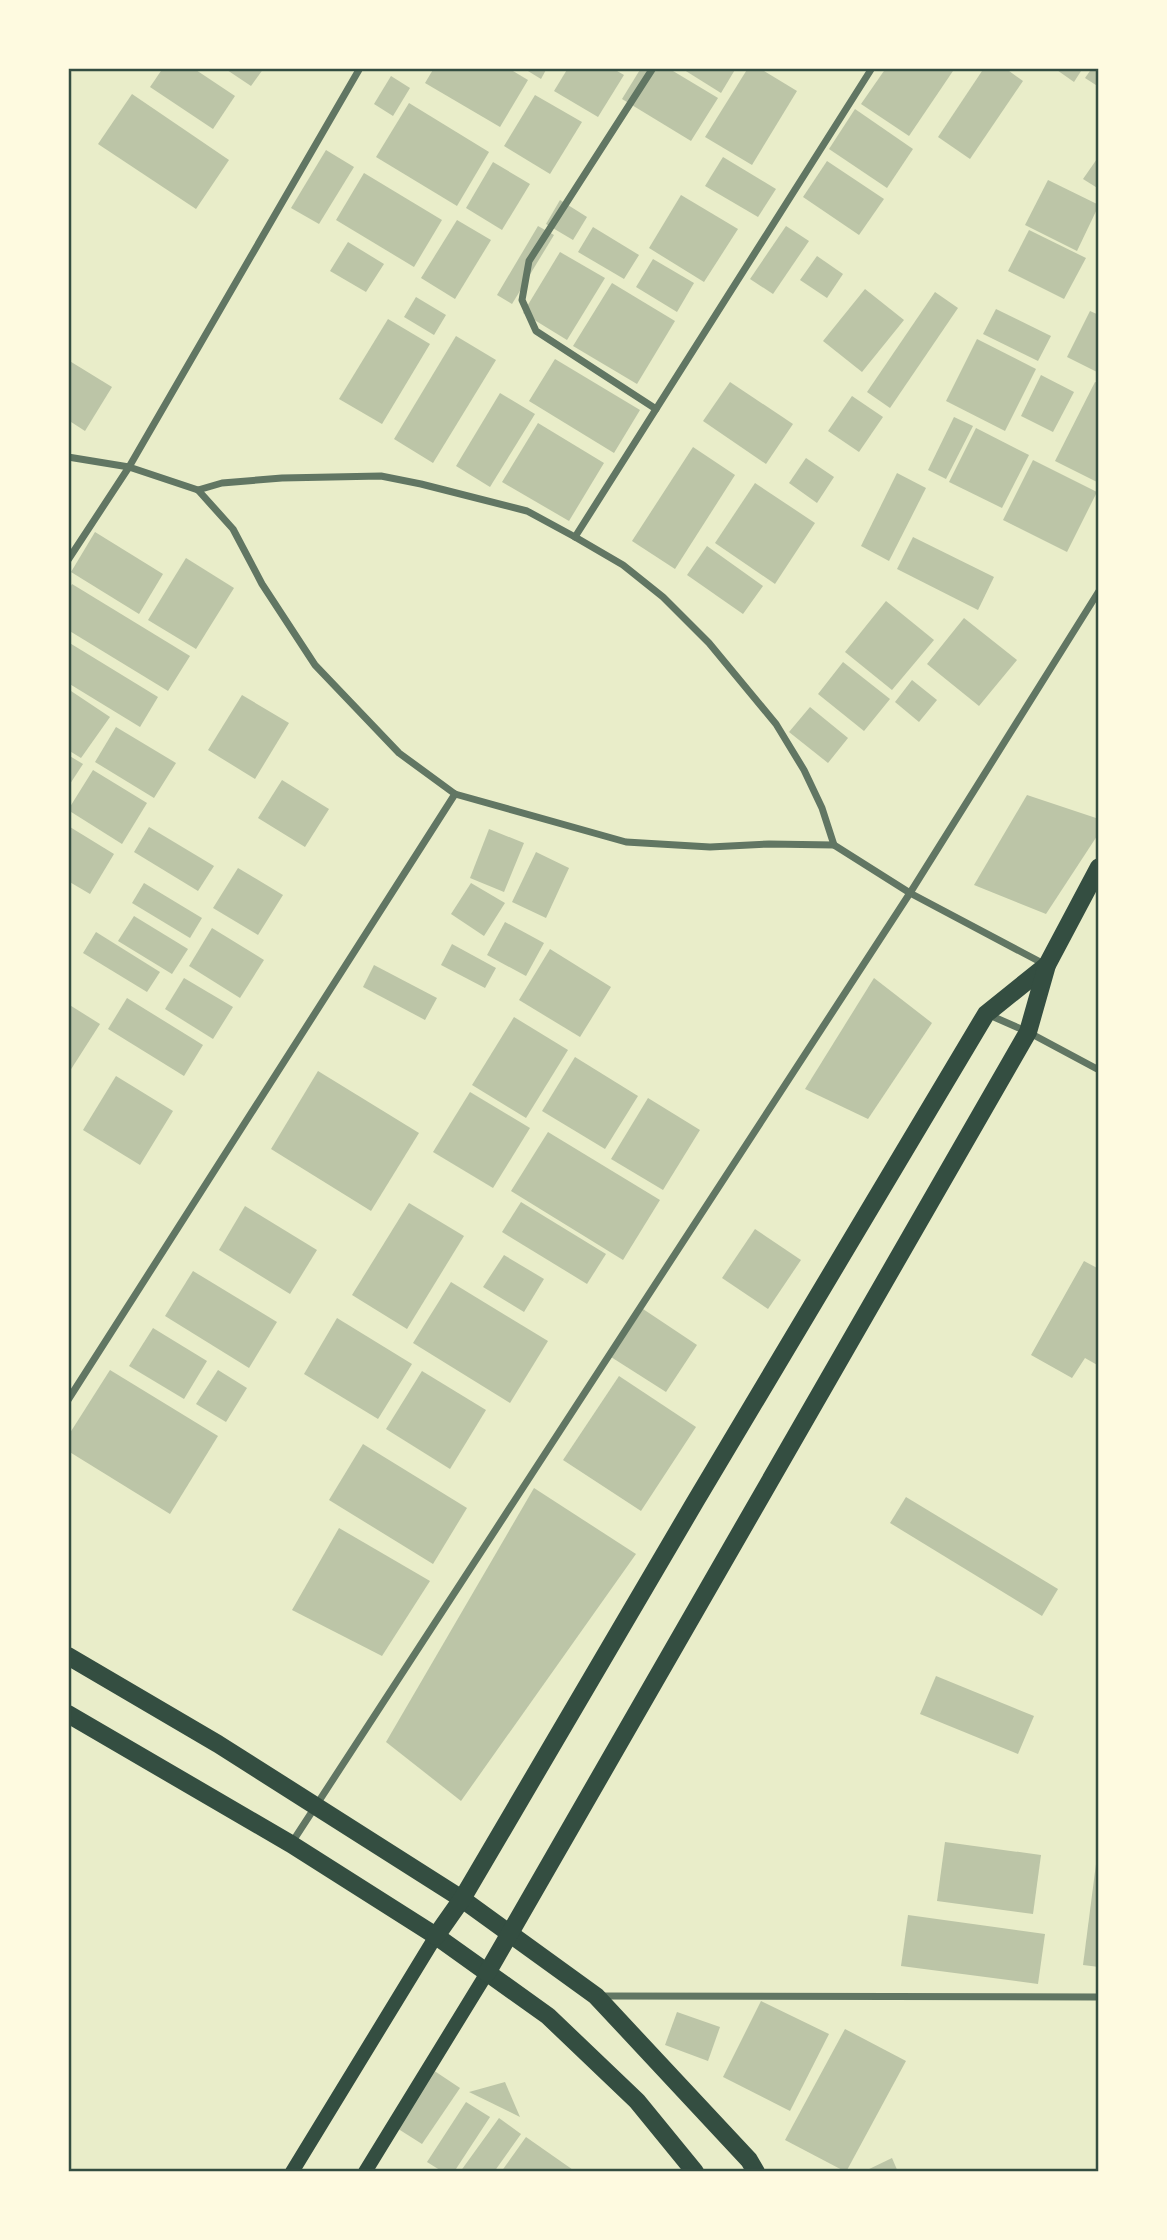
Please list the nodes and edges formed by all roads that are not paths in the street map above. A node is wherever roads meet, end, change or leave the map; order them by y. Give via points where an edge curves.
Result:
1 (360, 68) edge
2 (653, 68) edge
3 (872, 68) edge
4 (656, 409) junction
5 (68, 457) edge
6 (129, 467) junction
7 (198, 490) junction
8 (576, 537) junction
9 (68, 560) edge
10 (1099, 591) edge
11 (455, 794) junction
12 (834, 845) junction
13 (1099, 867) edge
14 (910, 893) junction
15 (1047, 965) junction
16 (986, 1014) junction
17 (1028, 1032) junction
18 (1099, 1070) edge
19 (68, 1400) edge
20 (68, 1656) edge
21 (68, 1714) edge
22 (317, 1807) junction
23 (291, 1844) junction
24 (461, 1899) junction
25 (511, 1934) junction
26 (436, 1936) junction
27 (487, 1973) junction
28 (596, 1996) junction
29 (1099, 1997) edge
30 (292, 2172) edge
31 (365, 2172) edge
32 (695, 2172) edge
33 (756, 2172) edge

1 - 6 street
2 - 4 street via 529,261 522,300 536,331
3 - 4 street
4 - 8 street
5 - 6 street
6 - 7 street
6 - 9 street
7 - 8 street via 222,483 282,478 381,476 527,511
7 - 11 street via 233,529 262,584 315,665 399,753
8 - 12 street via 663,597 709,643 776,724 804,769
10 - 14 street
11 - 12 street via 626,842 710,848
11 - 19 street
12 - 14 street
13 - 15 main road
14 - 15 street
14 - 22 street
15 - 16 main road
15 - 17 main road
16 - 17 street
16 - 24 main road
17 - 18 street
17 - 25 main road
20 - 22 main road
21 - 23 main road
22 - 23 street
22 - 24 main road
23 - 26 main road
24 - 25 main road
24 - 26 main road
25 - 27 main road
25 - 28 main road
26 - 27 main road
26 - 30 main road
27 - 31 main road
27 - 32 main road via 548,2016 637,2101
28 - 29 street
28 - 33 main road

